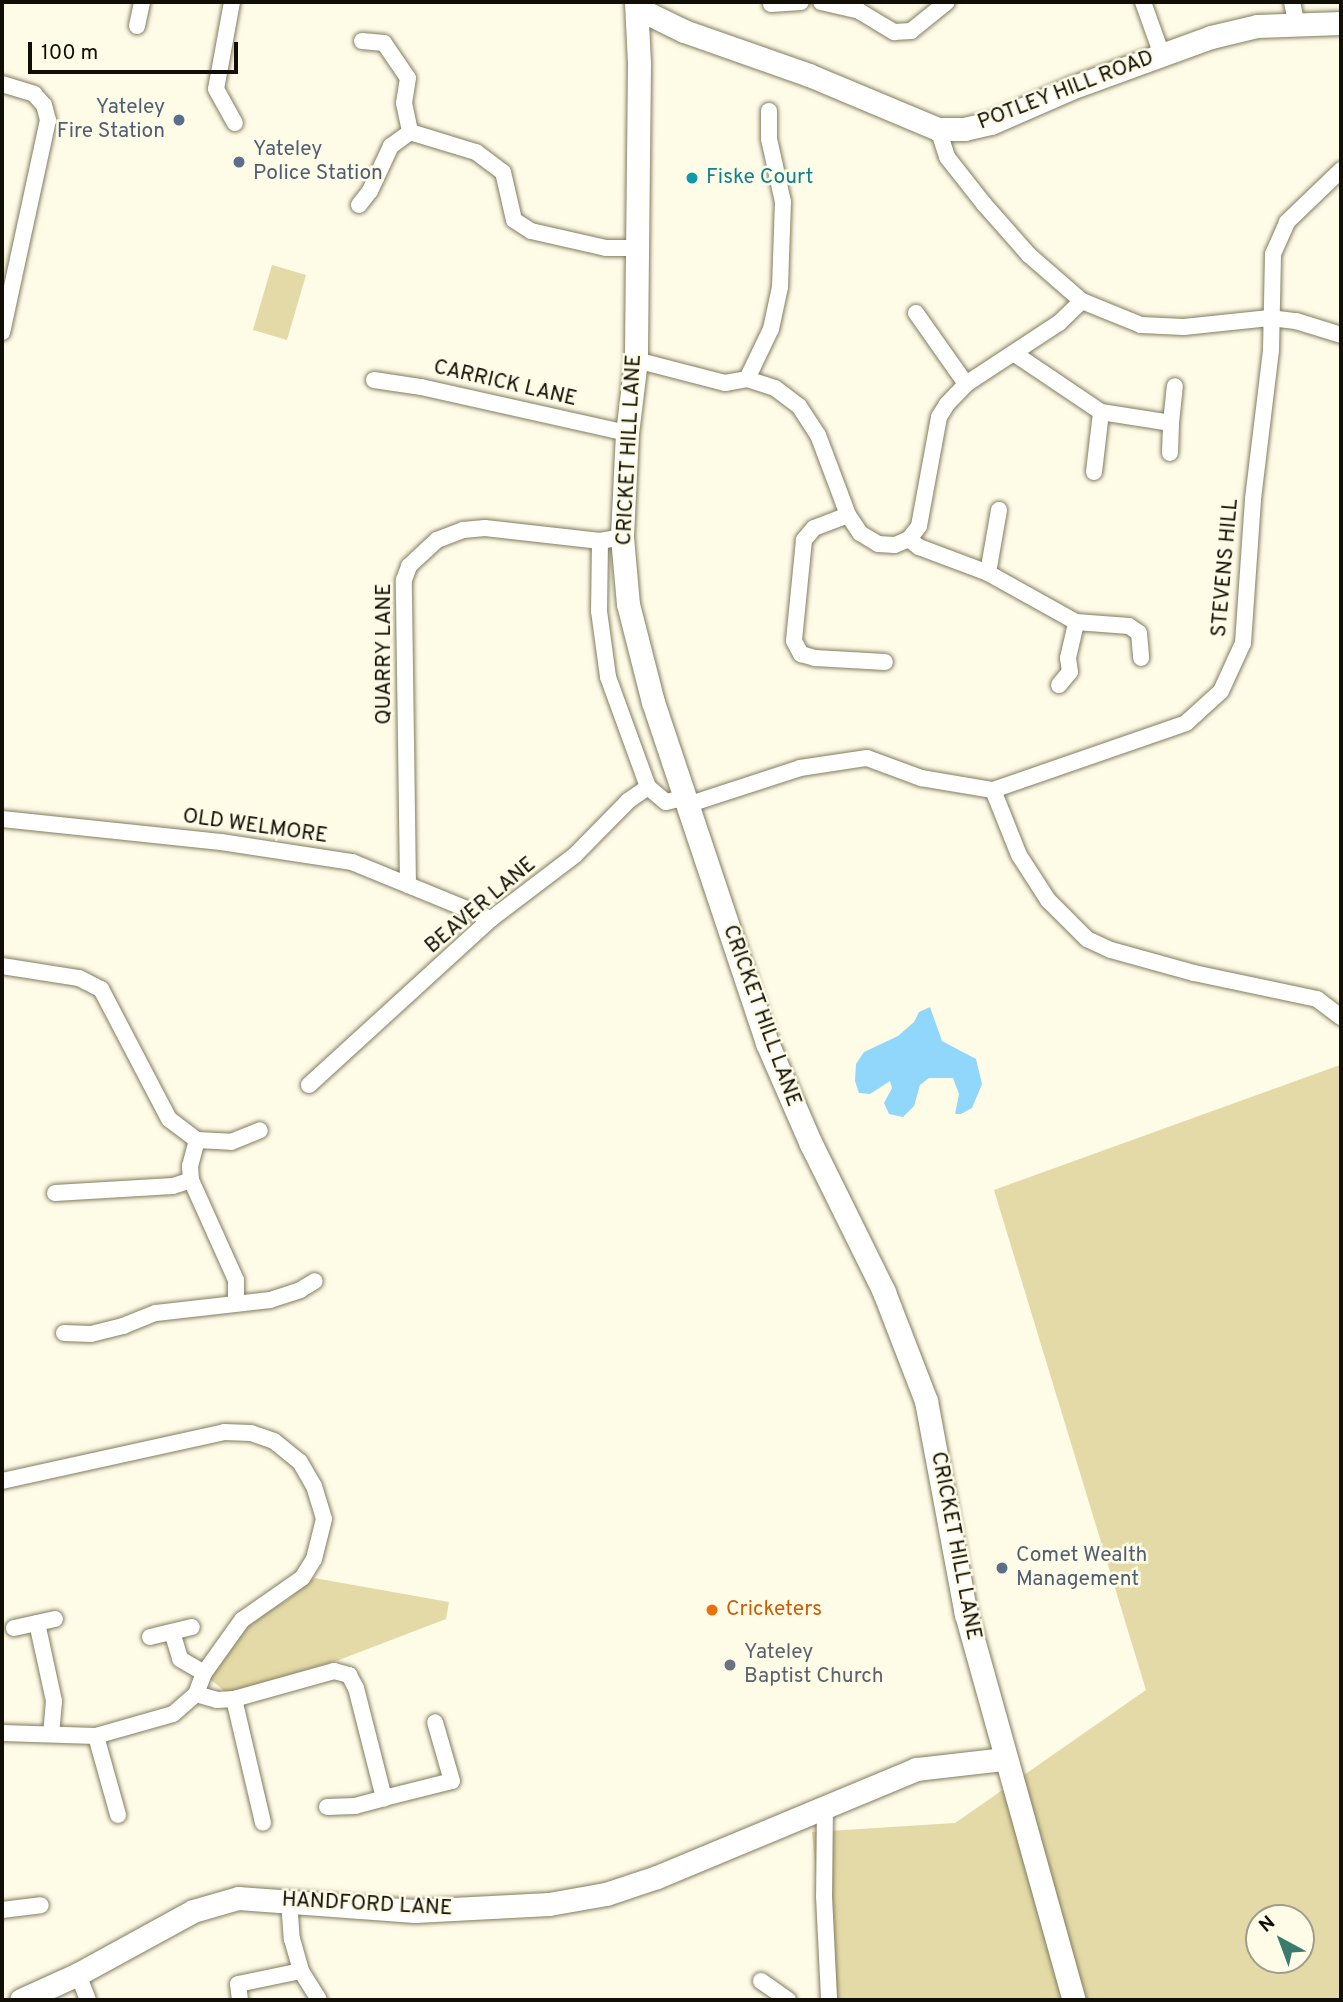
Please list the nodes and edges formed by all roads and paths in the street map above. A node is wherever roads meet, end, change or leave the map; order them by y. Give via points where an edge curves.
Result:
1 (142, 2) edge
2 (229, 2) edge
3 (801, 2) edge
4 (821, 2) edge
5 (947, 2) edge
6 (1143, 2) edge
7 (1292, 2) edge
8 (771, 4) dead end
9 (636, 5) edge
10 (1341, 23) edge
11 (1297, 24) junction
12 (137, 26) dead end
13 (684, 30) junction
14 (362, 41) dead end
15 (639, 44) junction
16 (1162, 55) junction
17 (2, 84) edge
18 (769, 111) dead end
19 (235, 123) dead end
20 (938, 129) junction
21 (410, 132) junction
22 (1341, 170) edge
23 (359, 205) dead end
24 (636, 248) junction
25 (1082, 301) junction
26 (916, 313) dead end
27 (1270, 318) junction
28 (2, 332) edge
29 (1341, 335) edge
30 (1015, 354) junction
31 (636, 360) junction
32 (747, 379) junction
33 (374, 380) dead end
34 (966, 384) junction
35 (1175, 386) dead end
36 (1101, 412) junction
37 (1171, 423) junction
38 (627, 433) junction
39 (1170, 453) dead end
40 (1094, 472) dead end
41 (999, 510) dead end
42 (848, 514) junction
43 (611, 539) junction
44 (909, 539) junction
45 (988, 573) junction
46 (1076, 622) junction
47 (1141, 658) dead end
48 (885, 662) dead end
49 (1059, 685) dead end
50 (648, 787) junction
51 (993, 790) junction
52 (685, 801) junction
53 (2, 819) edge
54 (408, 884) junction
55 (491, 919) junction
56 (2, 966) edge
57 (1341, 1017) edge
58 (309, 1086) dead end
59 (260, 1130) dead end
60 (197, 1140) junction
61 (191, 1180) junction
62 (55, 1193) dead end
63 (315, 1281) dead end
64 (236, 1303) junction
65 (64, 1333) dead end
66 (2, 1481) edge
67 (55, 1619) dead end
68 (37, 1623) junction
69 (192, 1627) dead end
70 (14, 1628) dead end
71 (172, 1632) junction
72 (150, 1637) dead end
73 (204, 1673) junction
74 (195, 1694) junction
75 (234, 1699) junction
76 (435, 1722) dead end
77 (2, 1733) edge
78 (51, 1733) junction
79 (96, 1736) junction
80 (1004, 1759) junction
81 (384, 1798) junction
82 (825, 1805) junction
83 (327, 1807) dead end
84 (118, 1815) dead end
85 (263, 1823) dead end
86 (289, 1900) junction
87 (41, 1905) dead end
88 (2, 1910) edge
89 (301, 1971) junction
90 (78, 1974) junction
91 (761, 1981) dead end
92 (21, 2000) edge
93 (88, 2000) edge
94 (240, 2000) edge
95 (319, 2000) edge
96 (788, 2000) edge
97 (829, 2000) edge
98 (1074, 2000) edge

1 - 12 street
2 - 19 street via 216,89
3 - 8 street
4 - 5 street via 859,11 894,32 911,31
6 - 16 street
7 - 11 street
9 - 13 street, POTLEY HILL ROAD
9 - 15 street, CRICKET HILL LANE
10 - 11 street, POTLEY HILL ROAD
11 - 16 street, POTLEY HILL ROAD via 1257,26
13 - 15 street
13 - 20 street, POTLEY HILL ROAD
14 - 21 street via 384,43 408,79 404,103
15 - 24 street, CRICKET HILL LANE
16 - 20 street, POTLEY HILL ROAD via 991,123
17 - 28 street via 34,94 44,105 48,120
18 - 32 street via 769,139 783,202 780,287 771,329
20 - 25 street via 947,157 984,204 1029,256
21 - 23 street via 391,146
21 - 24 street via 476,152 503,172 514,220 531,231 606,248
22 - 27 street, STEVENS HILL via 1287,222 1273,254
24 - 31 street, CRICKET HILL LANE
25 - 27 street via 1141,325 1184,327
25 - 30 street
26 - 34 street
27 - 29 street
27 - 51 street, STEVENS HILL via 1271,351 1253,499 1243,643 1221,691 1186,723
30 - 34 street
30 - 36 street
31 - 32 street via 725,383
31 - 38 street, CRICKET HILL LANE
32 - 42 street via 775,388 799,406 818,435
33 - 38 street, CARRICK LANE
34 - 44 street via 939,417 919,526
35 - 37 street
36 - 37 street
36 - 40 street
37 - 39 street
38 - 43 street, CRICKET HILL LANE
41 - 45 street
42 - 44 street via 860,533 878,544 895,545
42 - 48 street via 814,528 804,540 794,641 801,654 814,658
43 - 50 street, CRICKET HILL LANE via 599,611 608,677
43 - 52 street, CRICKET HILL LANE via 653,702
43 - 54 street, QUARRY LANE via 463,530 437,540 410,566 404,580
44 - 45 street
45 - 46 street
46 - 47 street via 1129,626 1139,633
46 - 49 street via 1068,658 1070,672
50 - 52 street via 666,802
50 - 55 street, BEAVER LANE via 575,855
51 - 52 street, STEVENS HILL via 921,778 867,758 800,768
51 - 57 street via 1019,855 1048,900 1087,939 1194,973 1317,999
52 - 80 street, CRICKET HILL LANE via 766,1043 884,1292 926,1401 965,1614
53 - 54 street, OLD WELMORE via 220,842 352,862
54 - 55 street, OLD WELMORE
55 - 58 street, BEAVER LANE
56 - 60 street via 79,978 101,989 169,1119
59 - 60 street via 232,1142
60 - 61 street
61 - 62 street via 173,1186
61 - 64 street via 236,1280
63 - 64 street via 270,1300
64 - 65 street via 156,1313 91,1334
66 - 73 street via 224,1432 251,1433 274,1441 300,1462 314,1486 324,1520 314,1559 302,1578 242,1620
67 - 68 street
68 - 70 street
68 - 78 street via 54,1701
69 - 71 street
71 - 72 street
71 - 73 street via 180,1659
73 - 74 street
74 - 75 street
74 - 79 street via 173,1714
75 - 81 street via 334,1671 349,1675
75 - 85 street
76 - 81 street via 452,1781
77 - 78 street
78 - 79 street
79 - 84 street
80 - 82 street, HANDFORD LANE via 916,1769
80 - 98 street, CRICKET HILL LANE
81 - 83 street
82 - 86 street, HANDFORD LANE via 606,1894 549,1904 415,1911
82 - 97 street
86 - 89 street via 292,1939
86 - 90 street, HANDFORD LANE via 238,1898 193,1912
87 - 88 street
89 - 94 street via 238,1984
89 - 95 street
90 - 92 street, HANDFORD LANE
90 - 93 street
91 - 96 street

